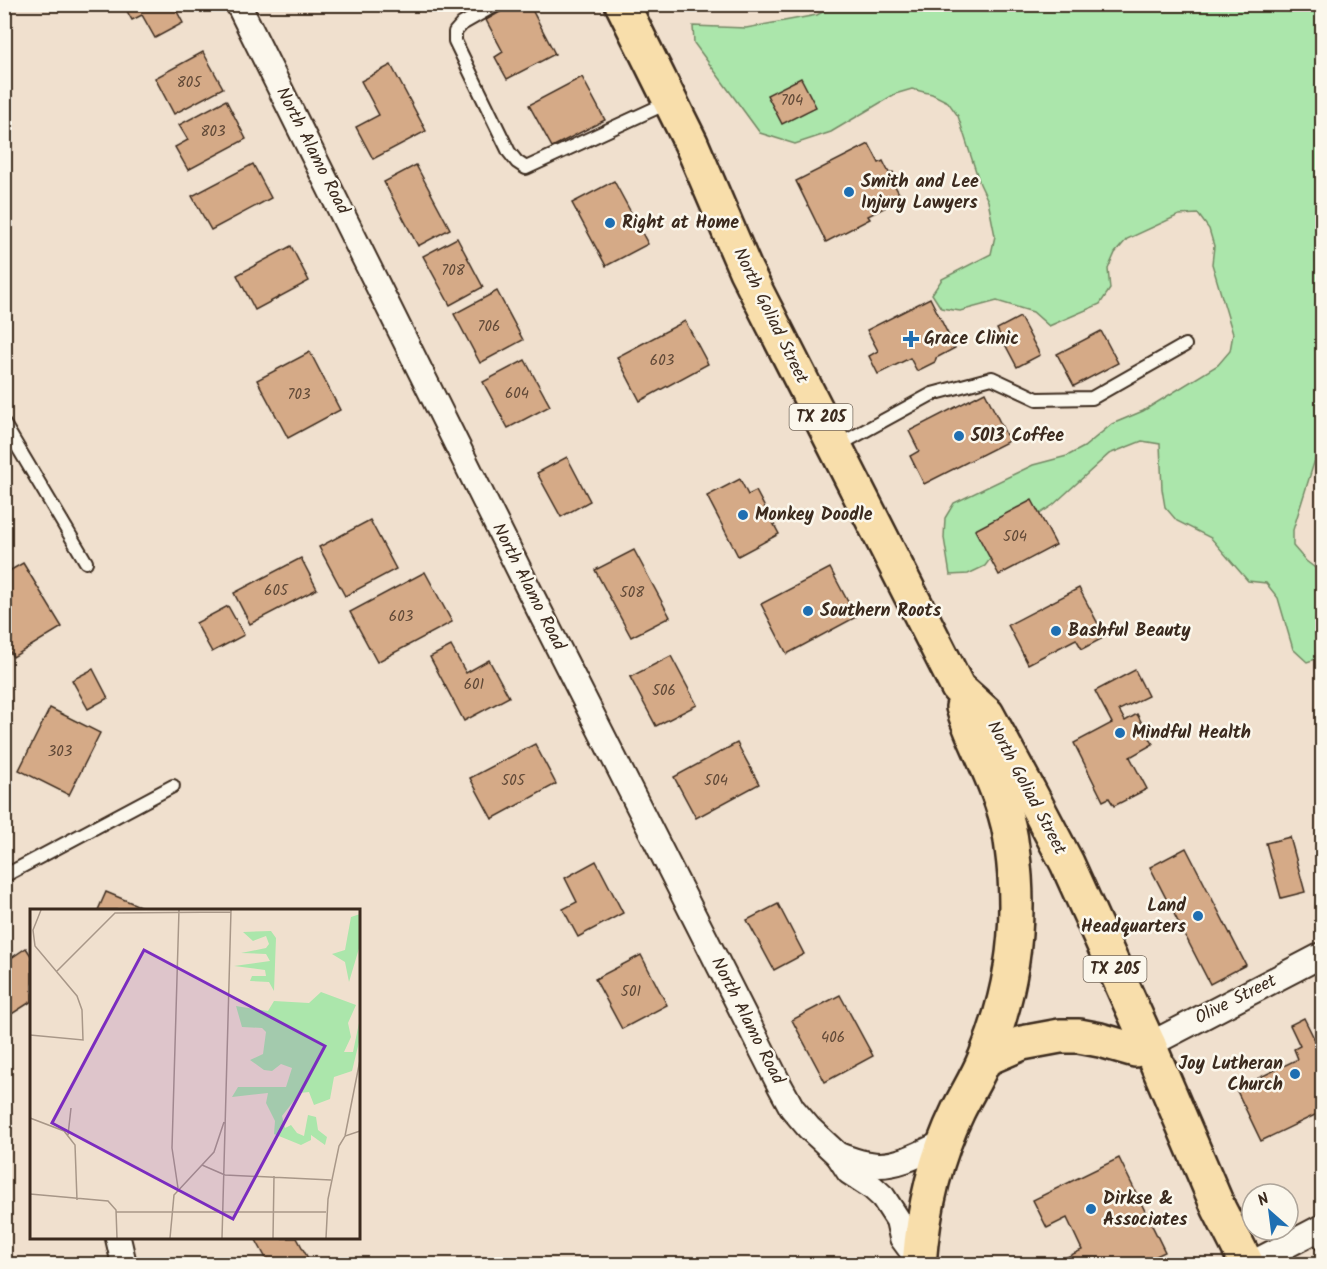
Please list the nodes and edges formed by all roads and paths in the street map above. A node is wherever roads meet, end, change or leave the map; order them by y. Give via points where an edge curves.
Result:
1 (238, 4) edge
2 (497, 4) edge
3 (622, 4) edge
4 (670, 101) junction
5 (1185, 345) dead end
6 (4, 424) edge
7 (836, 446) junction
8 (86, 562) dead end
9 (958, 688) junction
10 (173, 786) dead end
11 (4, 876) edge
12 (1323, 955) edge
13 (1149, 1045) junction
14 (985, 1059) junction
15 (946, 1141) junction
16 (838, 1155) junction
17 (1320, 1234) edge
18 (118, 1239) edge
19 (919, 1263) edge
20 (124, 1264) edge
21 (1249, 1264) edge

1 - 16 street, North Alamo Road via 760,1048 792,1108
2 - 4 lane via 462,24 455,32 455,41 509,152 526,168
3 - 4 main road, North Goliad Street / TX 205
4 - 7 main road, North Goliad Street / TX 205 via 746,271
5 - 7 lane via 1092,399 1037,399 992,378 932,394
6 - 8 lane
7 - 9 main road, North Goliad Street / TX 205
9 - 13 main road, North Goliad Street / TX 205 via 987,714 1029,790
9 - 14 main road, North Alamo Road / TX 205 via 967,724 1006,815 1016,883 1015,948 1010,978
10 - 11 lane
12 - 13 street, Olive Street
13 - 14 main road via 1135,1050 1079,1036 1060,1036 1022,1043
13 - 21 main road, North Goliad Street / TX 205 via 1220,1209
14 - 15 main road, North Alamo Road / TX 205
15 - 16 street, North Alamo Road via 910,1158 885,1164 872,1165
15 - 19 main road, North Alamo Road / TX 205 via 933,1181
16 - 19 street, North Alamo Road via 849,1172 883,1197
17 - 21 street
18 - 20 street

